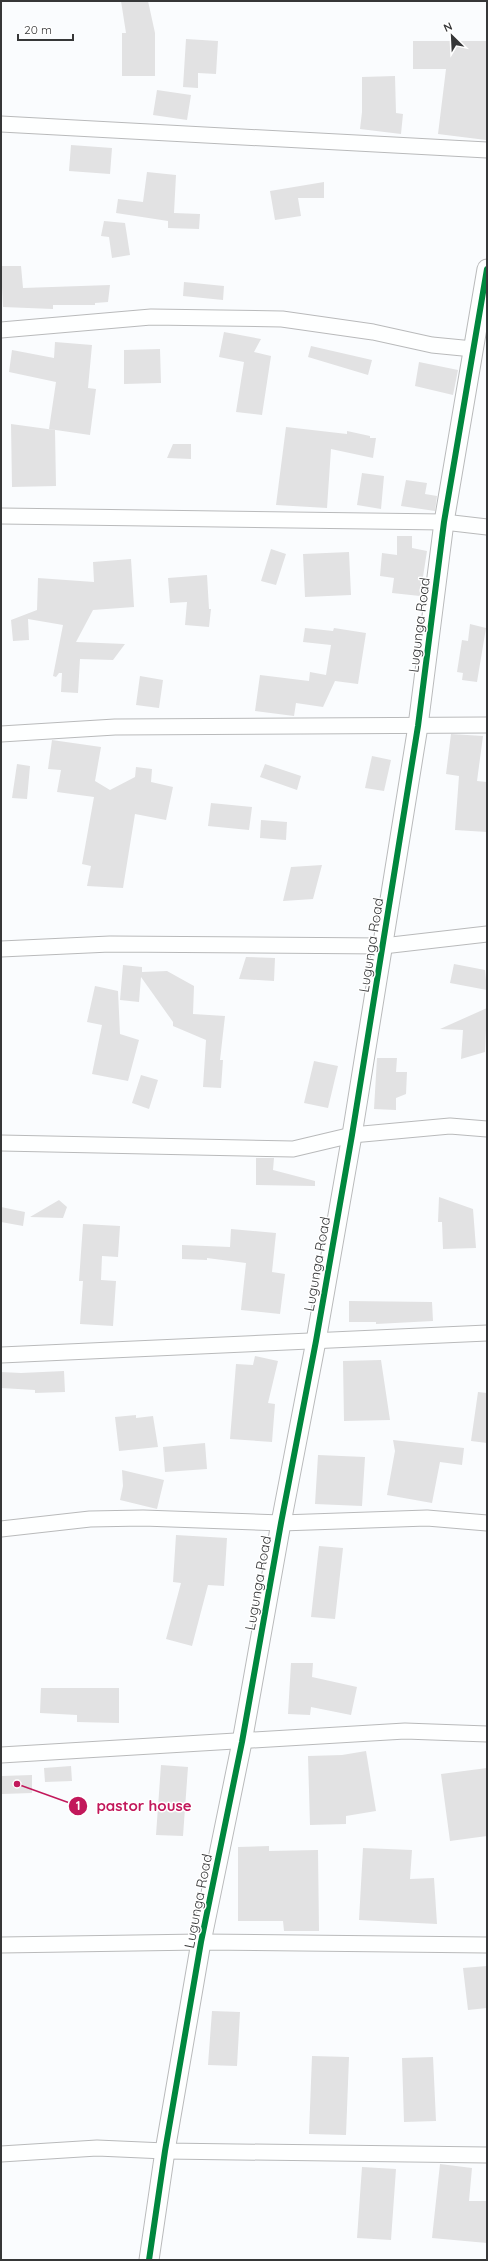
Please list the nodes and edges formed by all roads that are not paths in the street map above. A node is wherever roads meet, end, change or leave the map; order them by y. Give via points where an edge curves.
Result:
1 (1, 124) edge
2 (487, 150) edge
3 (487, 269) edge
4 (1, 330) edge
5 (473, 349) junction
6 (1, 516) edge
7 (444, 522) junction
8 (487, 526) edge
9 (487, 724) edge
10 (418, 726) junction
11 (1, 734) edge
12 (487, 934) edge
13 (383, 946) junction
14 (1, 949) edge
15 (487, 1129) edge
16 (352, 1135) junction
17 (1, 1143) edge
18 (487, 1333) edge
19 (316, 1341) junction
20 (1, 1355) edge
21 (281, 1523) junction
22 (487, 1523) edge
23 (1, 1529) edge
24 (487, 1734) edge
25 (242, 1742) junction
26 (1, 1755) edge
27 (201, 1942) junction
28 (1, 1945) edge
29 (487, 1945) edge
30 (165, 2151) junction
31 (1, 2154) edge
32 (487, 2155) edge
33 (149, 2260) edge

1 - 2 street
3 - 5 street, Lugunga Road
4 - 5 street via 151,317 282,319 373,332 432,345
5 - 7 street, Lugunga Road
6 - 7 street
7 - 8 street
7 - 10 street, Lugunga Road
9 - 10 street
10 - 11 street via 115,727
10 - 13 street, Lugunga Road
12 - 13 street
13 - 14 street via 110,944
13 - 16 street, Lugunga Road
15 - 16 street via 450,1126
16 - 17 street via 293,1149
16 - 19 street, Lugunga Road
18 - 19 street
19 - 20 street
19 - 21 street, Lugunga Road
21 - 22 street via 427,1518
21 - 23 street via 143,1518 90,1519
21 - 25 street, Lugunga Road
24 - 25 street via 405,1731
25 - 26 street
25 - 27 street, Lugunga Road
27 - 28 street
27 - 29 street
27 - 30 street, Lugunga Road
30 - 31 street via 97,2148
30 - 32 street
30 - 33 street, Lugunga Road

